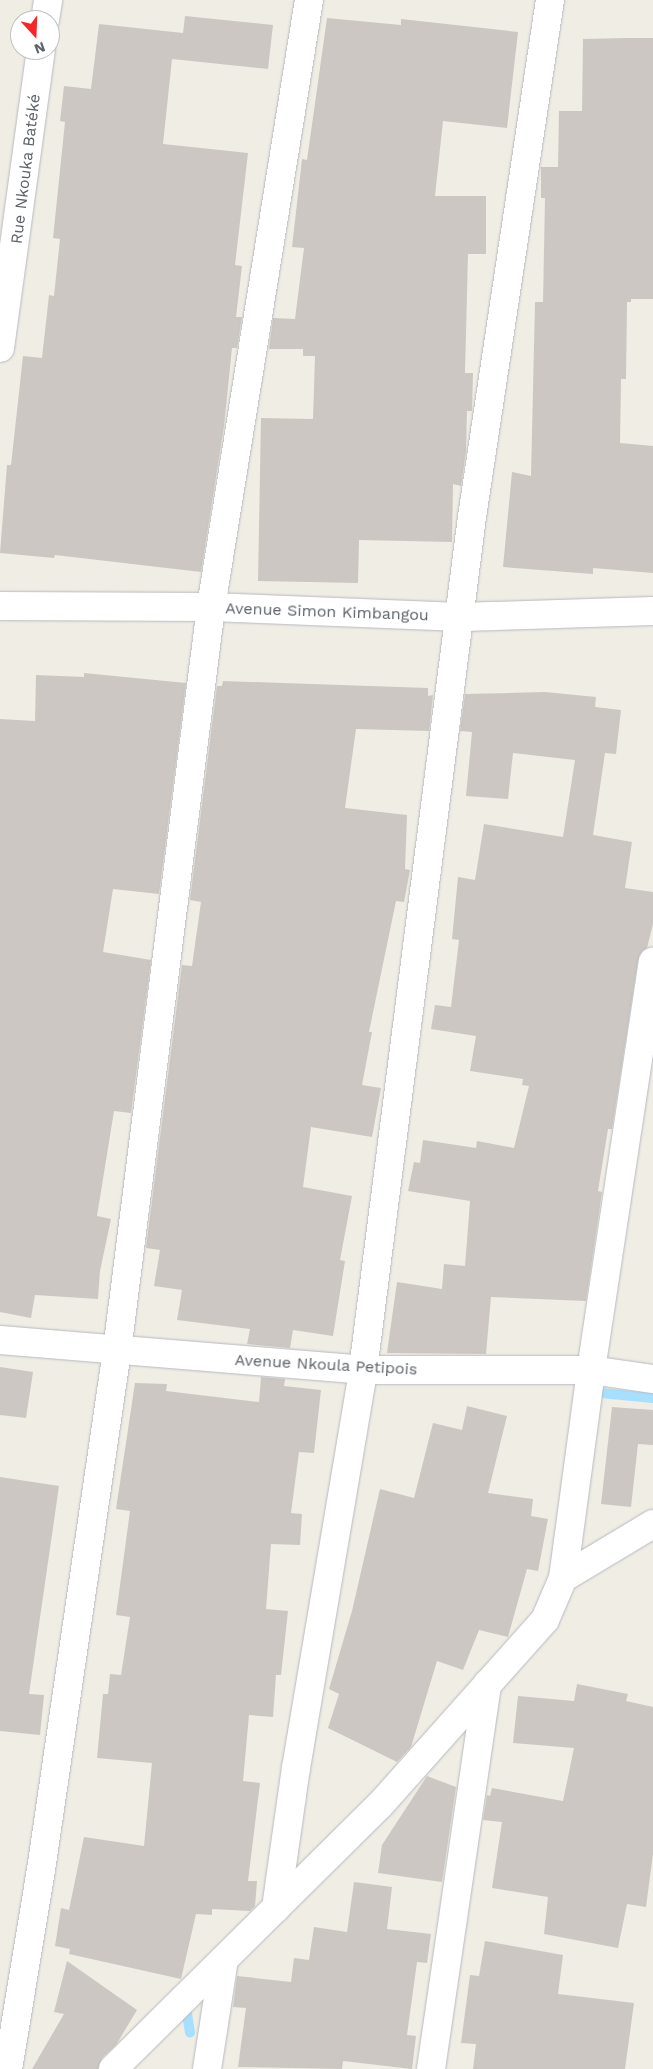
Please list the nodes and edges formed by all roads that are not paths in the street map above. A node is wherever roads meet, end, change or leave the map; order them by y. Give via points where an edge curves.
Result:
1 (309, 0) edge
2 (550, 0) edge
3 (40, 60) edge
4 (0, 348) edge
5 (0, 606) edge
6 (211, 607) junction
7 (653, 611) edge
8 (461, 617) junction
9 (653, 962) edge
10 (0, 1340) edge
11 (117, 1350) junction
12 (362, 1370) junction
13 (591, 1370) junction
14 (653, 1379) edge
15 (653, 1524) edge
16 (563, 1578) junction
17 (487, 1684) junction
18 (276, 1908) junction
19 (224, 1959) junction
20 (8, 2069) edge
21 (113, 2069) edge
22 (208, 2069) edge
23 (431, 2069) edge

1 - 6 street
2 - 8 street via 472,517
3 - 4 street, Rue Nkouka Batéké
5 - 6 street, Avenue Simon Kimbangou
6 - 8 street, Avenue Simon Kimbangou
6 - 11 street
7 - 8 street, Avenue Simon Kimbangou
8 - 12 street
9 - 13 street
10 - 11 street, Avenue Nkoula Petipois
11 - 12 street, Avenue Nkoula Petipois
11 - 20 street via 41,1870
12 - 13 street, Avenue Nkoula Petipois
12 - 18 street
13 - 14 street, Avenue Nkoula Petipois
13 - 16 street
15 - 16 street
16 - 17 street via 545,1620
17 - 18 street via 380,1805
17 - 23 street
18 - 19 street
19 - 21 street
19 - 22 street

